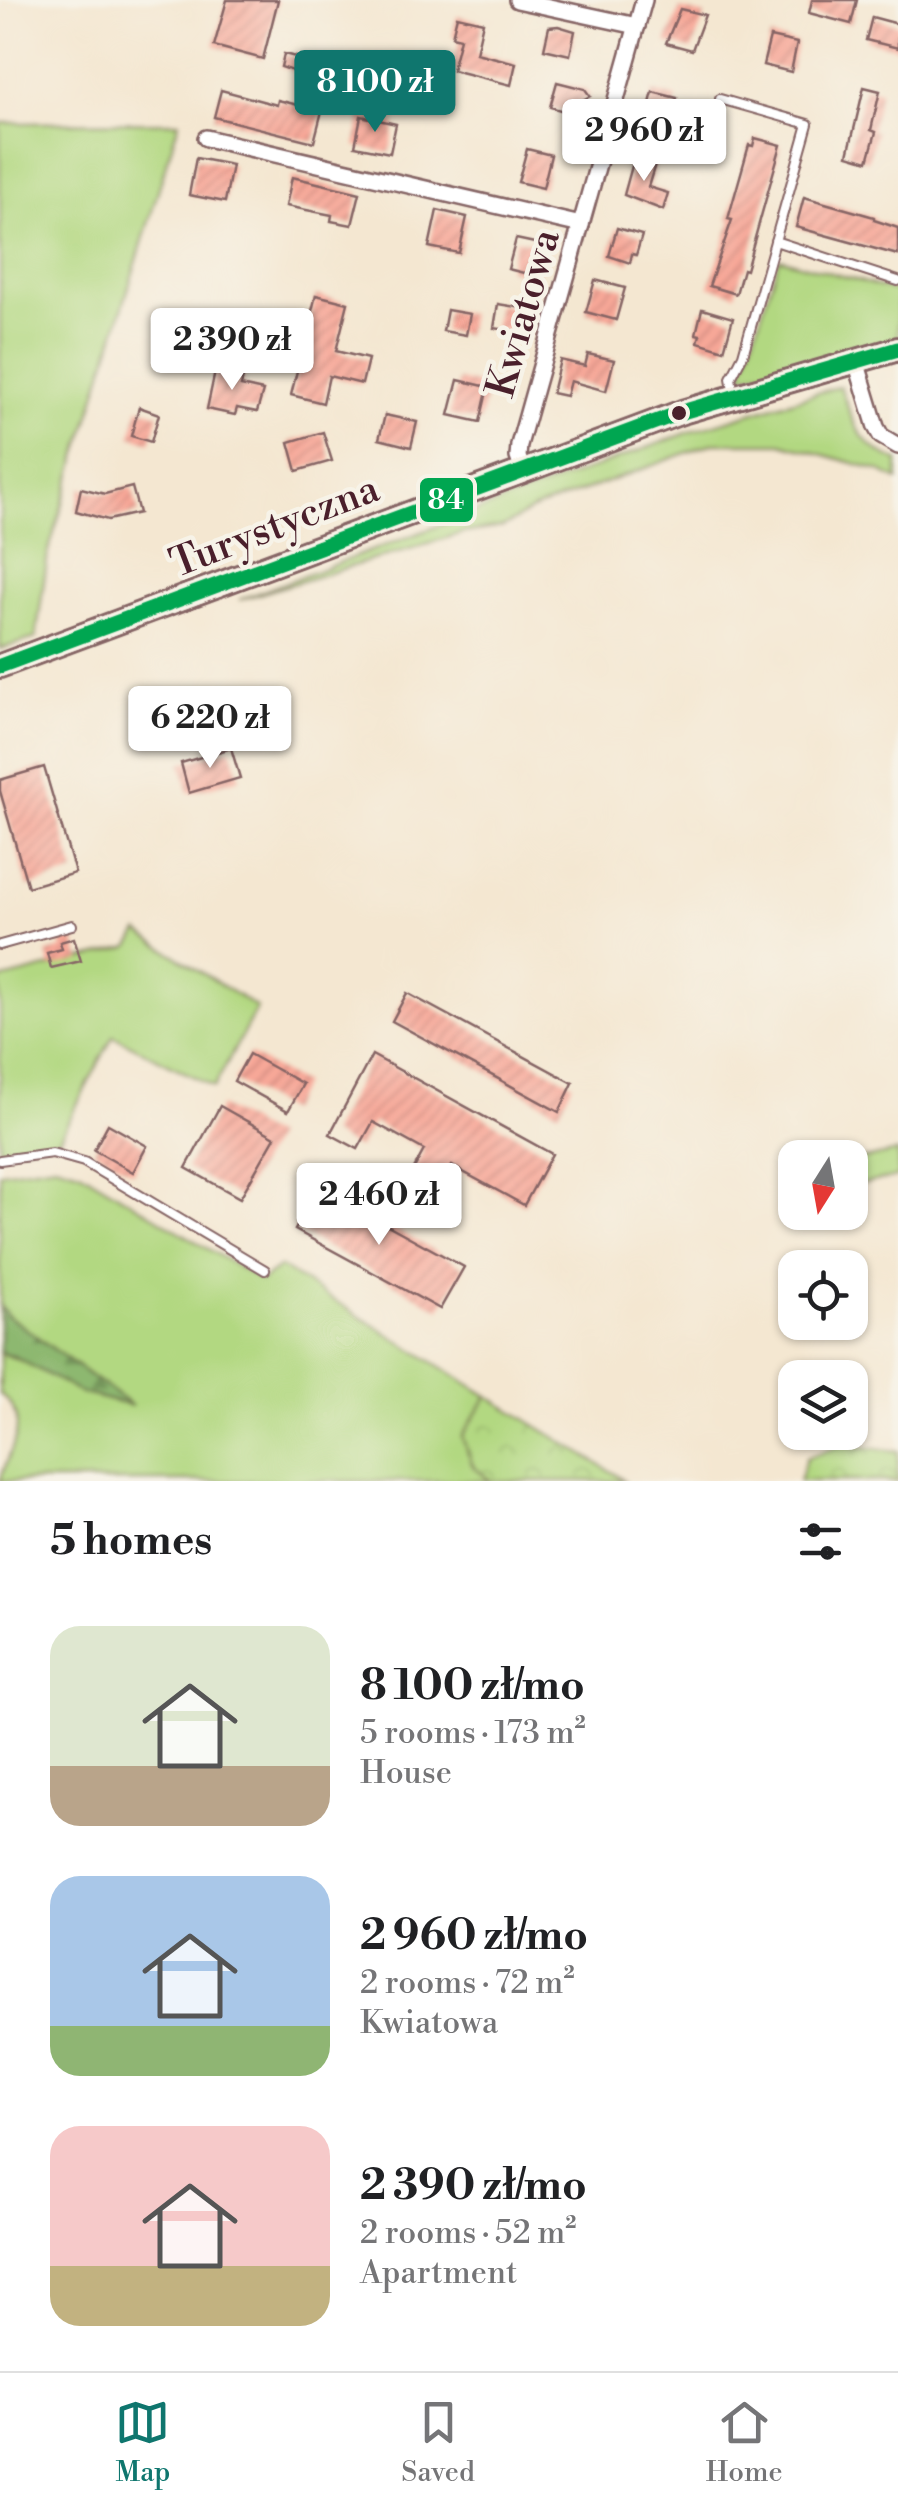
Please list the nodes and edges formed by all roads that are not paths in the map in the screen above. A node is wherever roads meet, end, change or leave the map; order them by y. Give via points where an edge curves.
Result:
1 (517, 0) edge
2 (644, 0) edge
3 (637, 26) junction
4 (720, 100) dead end
5 (206, 138) dead end
6 (581, 225) junction
7 (775, 240) junction
8 (898, 281) edge
9 (898, 349) edge
10 (856, 361) junction
11 (734, 396) junction
12 (898, 446) edge
13 (523, 471) junction
14 (10, 663) edge
15 (72, 926) dead end
16 (0, 945) edge
17 (0, 1160) edge
18 (266, 1270) dead end

1 - 3 street
2 - 3 street, Kwiatowa
3 - 6 street, Kwiatowa
4 - 7 lane via 808,124
5 - 6 street
6 - 13 street, Kwiatowa via 519,445
7 - 8 lane
7 - 11 lane via 743,355 730,378
9 - 10 main road, Turystyczna
10 - 11 main road, Turystyczna
10 - 12 street via 876,427
11 - 13 main road, Turystyczna
13 - 14 main road, Turystyczna
15 - 16 lane
17 - 18 lane via 52,1153 84,1162

